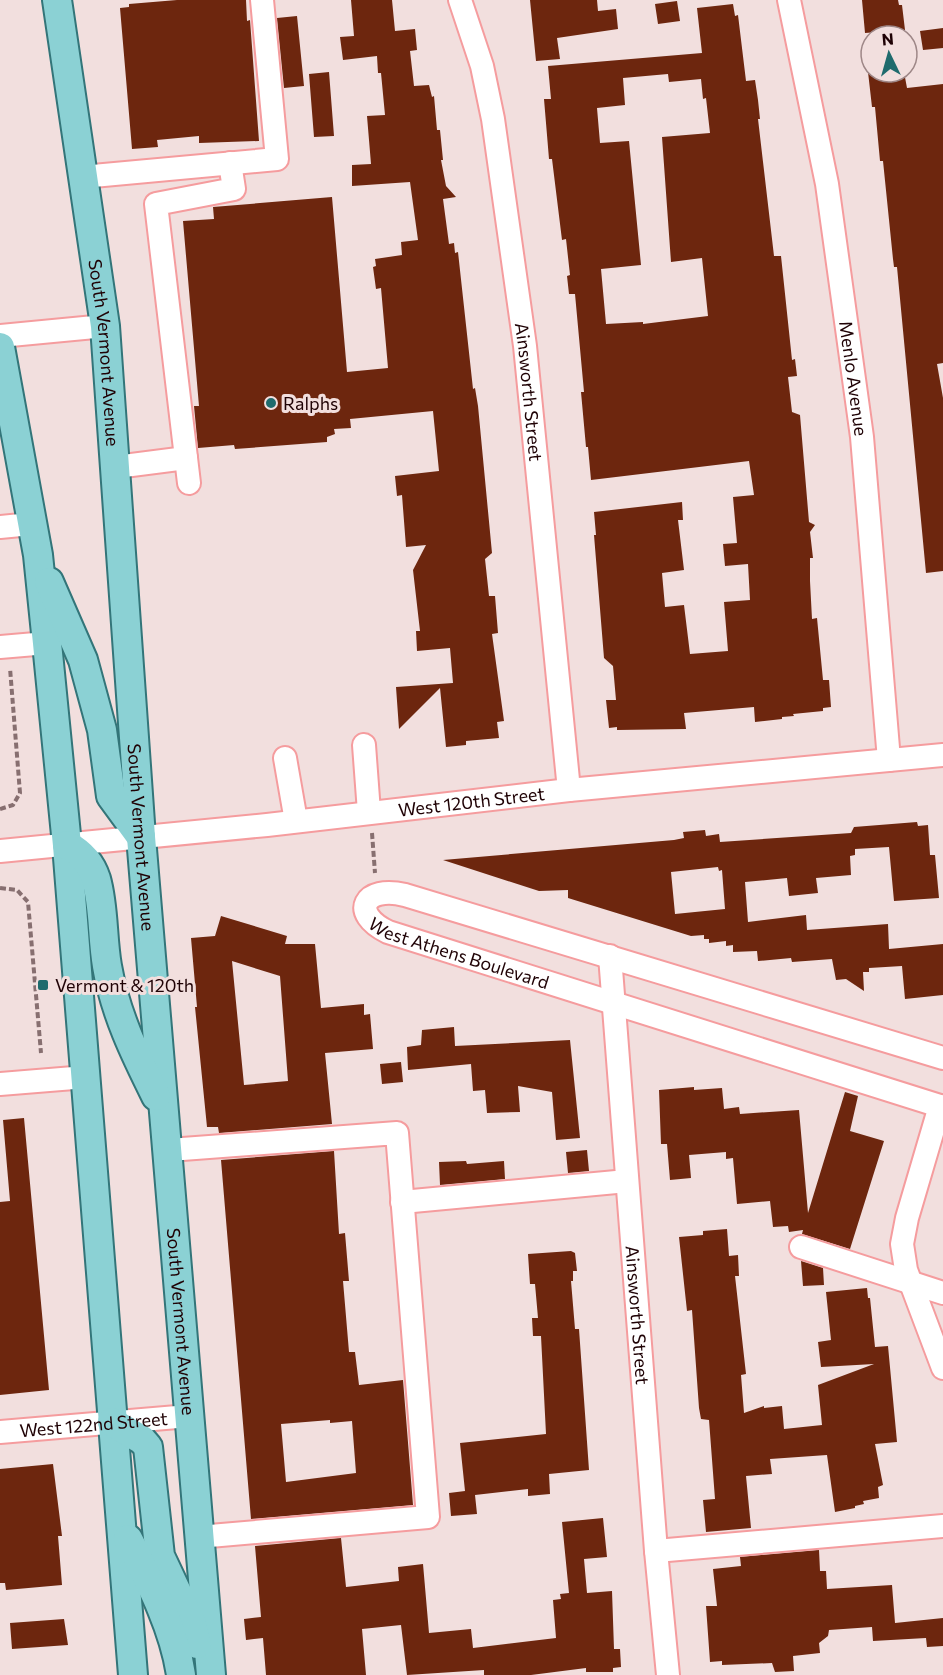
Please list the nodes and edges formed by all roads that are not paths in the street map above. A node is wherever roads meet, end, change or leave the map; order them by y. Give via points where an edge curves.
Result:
1 (57, 0) edge
2 (262, 0) edge
3 (460, 0) edge
4 (789, 0) edge
5 (230, 163) junction
6 (82, 177) junction
7 (105, 326) junction
8 (0, 336) edge
9 (0, 347) edge
10 (186, 458) junction
11 (116, 467) junction
12 (189, 483) dead end
13 (31, 524) junction
14 (0, 528) edge
15 (38, 555) junction
16 (47, 643) junction
17 (0, 647) edge
18 (364, 745) dead end
19 (943, 755) edge
20 (285, 758) dead end
21 (890, 760) junction
22 (569, 790) junction
23 (369, 812) junction
24 (296, 821) junction
25 (141, 837) junction
26 (67, 845) junction
27 (0, 851) edge
28 (610, 956) junction
29 (613, 1003) junction
30 (943, 1058) edge
31 (86, 1077) junction
32 (0, 1084) edge
33 (942, 1106) edge
34 (163, 1109) junction
35 (169, 1150) junction
36 (627, 1181) junction
37 (402, 1202) junction
38 (801, 1247) dead end
39 (911, 1283) junction
40 (943, 1293) edge
41 (943, 1368) edge
42 (189, 1416) junction
43 (112, 1422) junction
44 (0, 1432) edge
45 (122, 1526) junction
46 (943, 1526) edge
47 (198, 1537) junction
48 (656, 1551) junction
49 (133, 1675) edge
50 (181, 1675) edge
51 (205, 1675) edge
52 (211, 1675) edge
53 (668, 1675) edge

1 - 6 main road, South Vermont Avenue
2 - 5 street via 277,159
3 - 22 street, Ainsworth Street via 482,66 493,119 525,346
4 - 21 street, Menlo Avenue via 827,184 861,425
5 - 6 street
5 - 10 street via 234,189 156,204
6 - 7 main road, South Vermont Avenue
7 - 8 street
7 - 11 main road, South Vermont Avenue
9 - 13 main road
10 - 11 street
10 - 12 street
11 - 25 main road, South Vermont Avenue
13 - 14 street
13 - 15 main road
15 - 16 main road
15 - 25 main road via 83,660 102,730 111,796
16 - 17 street
16 - 26 main road
18 - 23 street
19 - 21 street, West 120th Street
20 - 24 street
21 - 22 street, West 120th Street
22 - 23 street, West 120th Street
23 - 24 street, West 120th Street
24 - 25 street, West 120th Street
25 - 26 street, West 120th Street
25 - 34 main road, South Vermont Avenue
26 - 27 street, West 120th Street
26 - 31 main road
26 - 34 main road via 81,852 96,879 115,1000 126,1037
28 - 29 street, Ainsworth Street
28 - 29 street, West Athens Boulevard via 405,895 377,892 369,897 366,915 372,924 388,932
28 - 30 street, West Athens Boulevard
29 - 33 street, West Athens Boulevard
29 - 36 street, Ainsworth Street
31 - 32 street
31 - 43 main road
33 - 39 street via 902,1244
34 - 35 main road, South Vermont Avenue
35 - 37 street via 397,1132
35 - 42 main road, South Vermont Avenue
36 - 37 street
36 - 48 street, Ainsworth Street
37 - 47 street via 428,1517
38 - 39 street
39 - 40 street
39 - 41 street
42 - 43 street, West 122nd Street
42 - 47 main road, South Vermont Avenue
43 - 44 street, West 122nd Street
43 - 45 main road
43 - 51 main road via 148,1447 160,1556 192,1624
45 - 49 main road
45 - 50 main road via 176,1646
46 - 48 street
47 - 52 main road, South Vermont Avenue
48 - 53 street, Ainsworth Street

